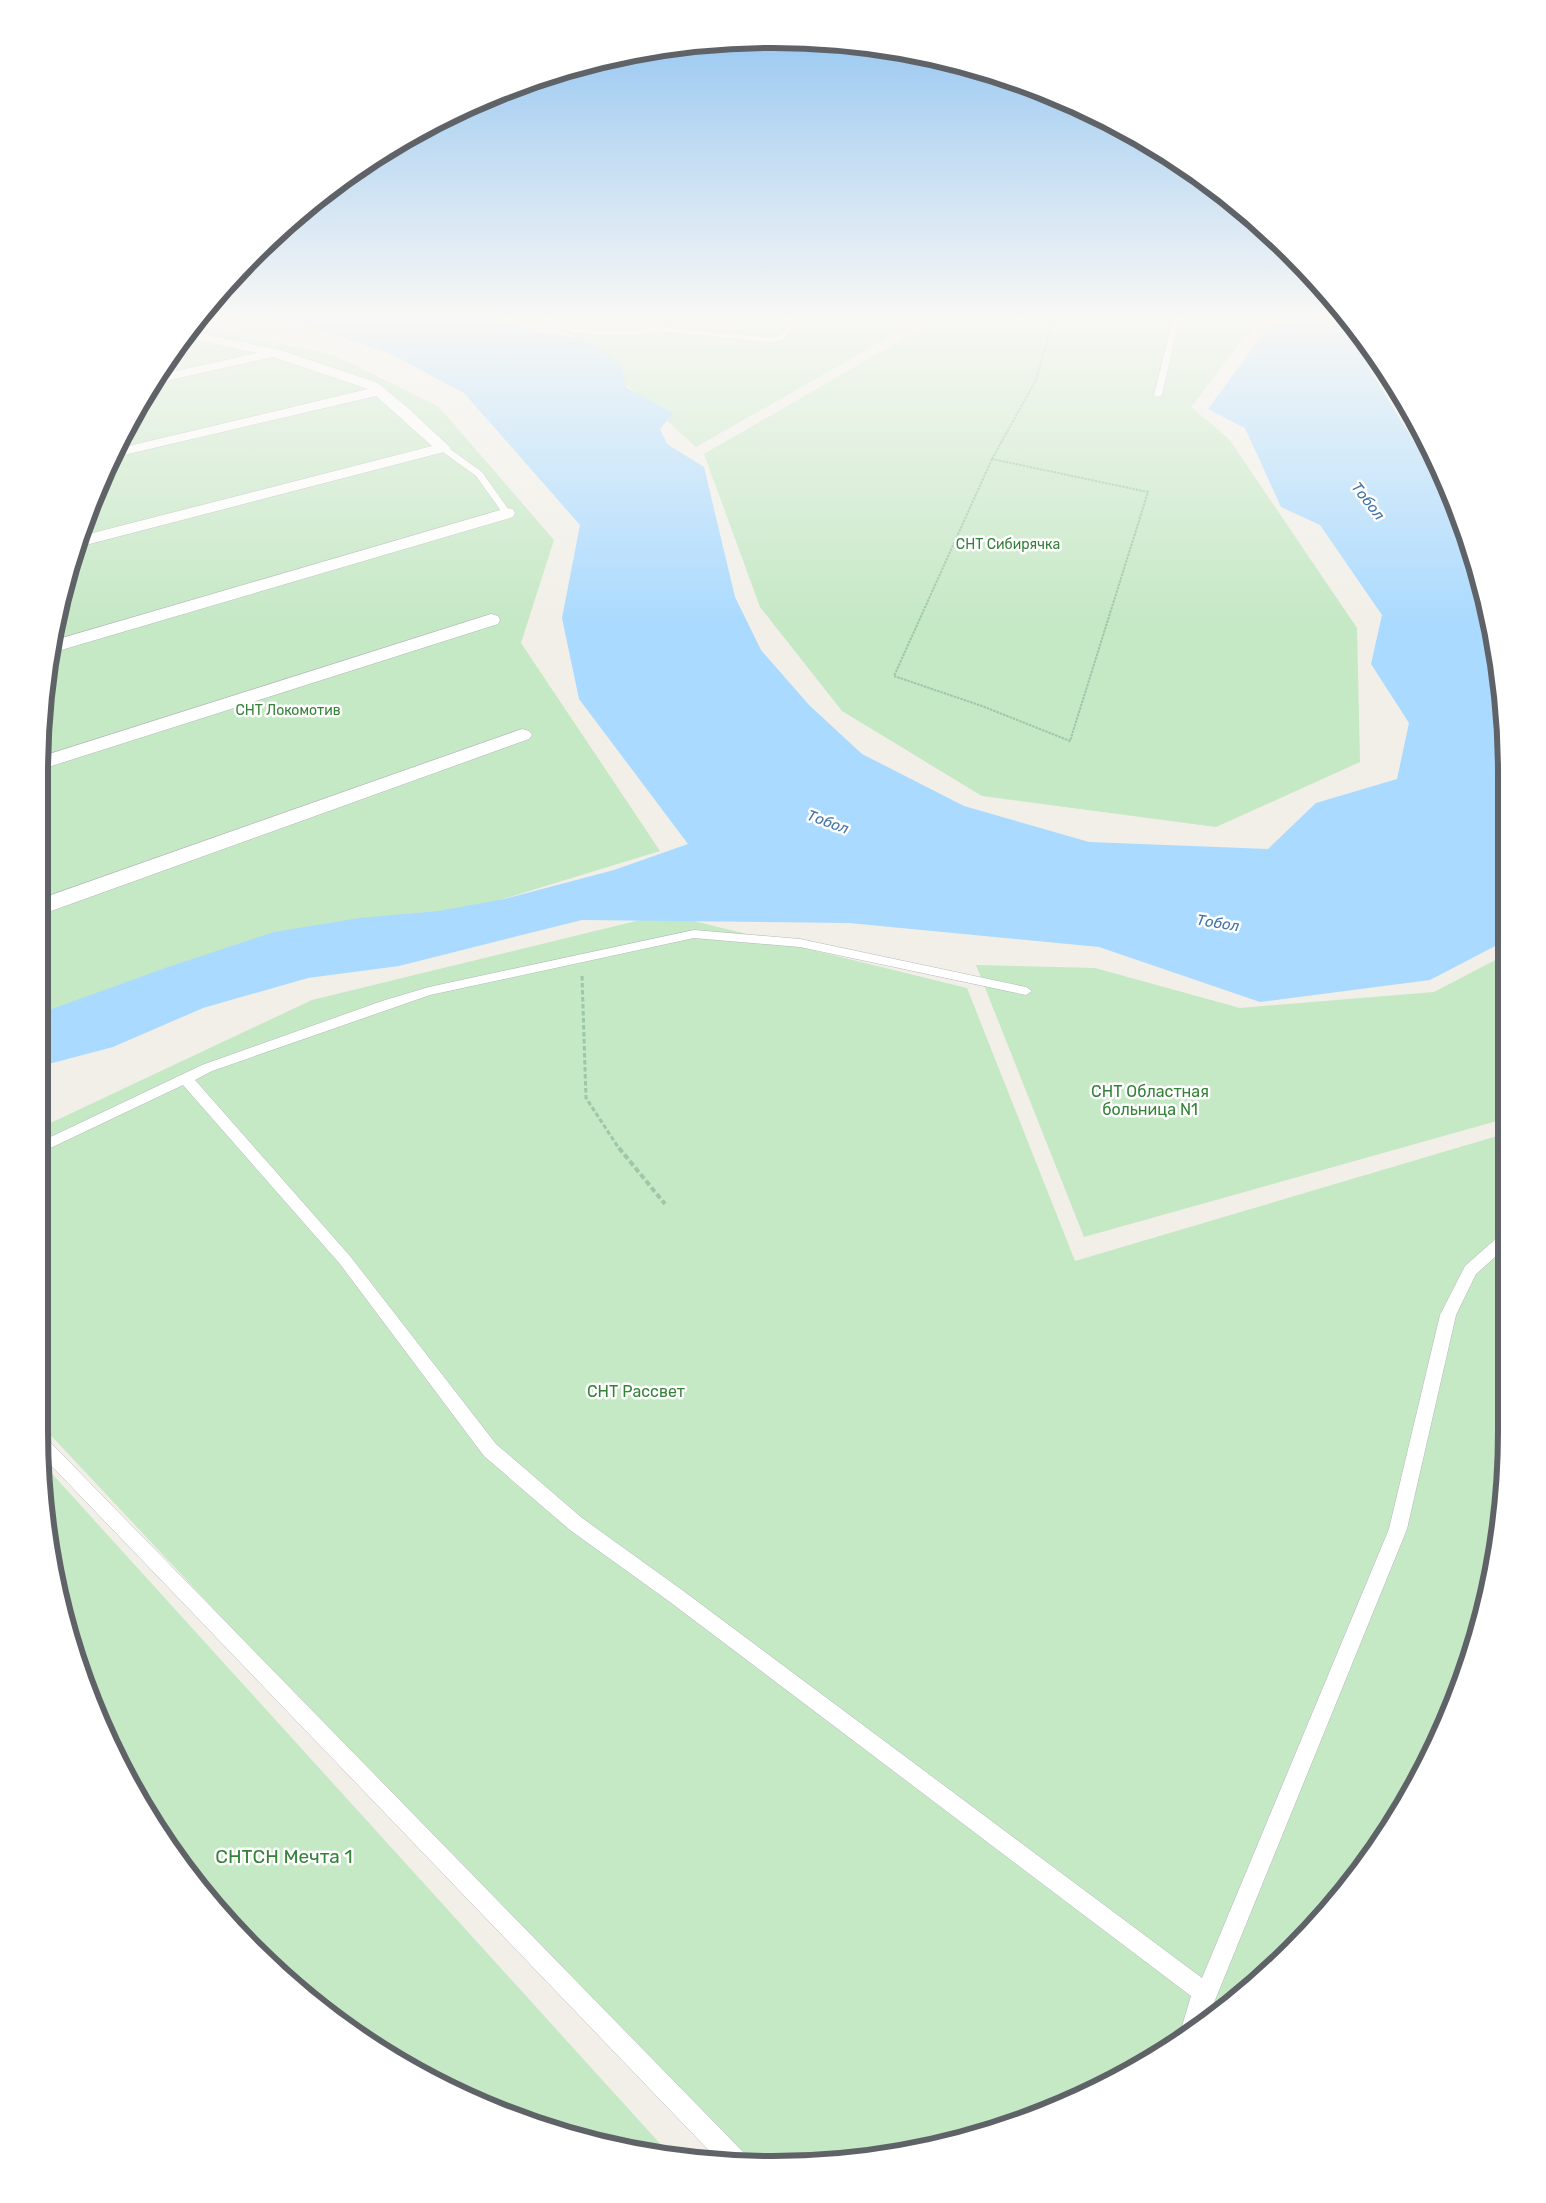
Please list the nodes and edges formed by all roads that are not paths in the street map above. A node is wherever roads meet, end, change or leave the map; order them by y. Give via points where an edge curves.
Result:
1 (266, 418) edge
2 (410, 418) edge
3 (443, 448) junction
4 (122, 452) edge
5 (507, 514) joint
6 (86, 540) edge
7 (491, 620) dead end
8 (59, 645) edge
9 (522, 735) dead end
10 (48, 761) edge
11 (48, 904) edge
12 (1026, 991) dead end
13 (186, 1079) junction
14 (48, 1144) edge
15 (1498, 1245) edge
16 (48, 1452) edge
17 (1196, 2019) edge
18 (1195, 2020) edge
19 (729, 2154) edge

1 - 4 street
2 - 3 street
3 - 5 lane via 478,474
3 - 6 street
5 - 8 street
7 - 10 street
9 - 11 street
12 - 13 lane via 800,943 694,934 428,991 207,1068
13 - 14 lane
13 - 18 lane via 345,1260 490,1450 576,1524 1204,1992
15 - 17 lane via 1470,1270 1448,1315 1398,1529
16 - 19 lane

